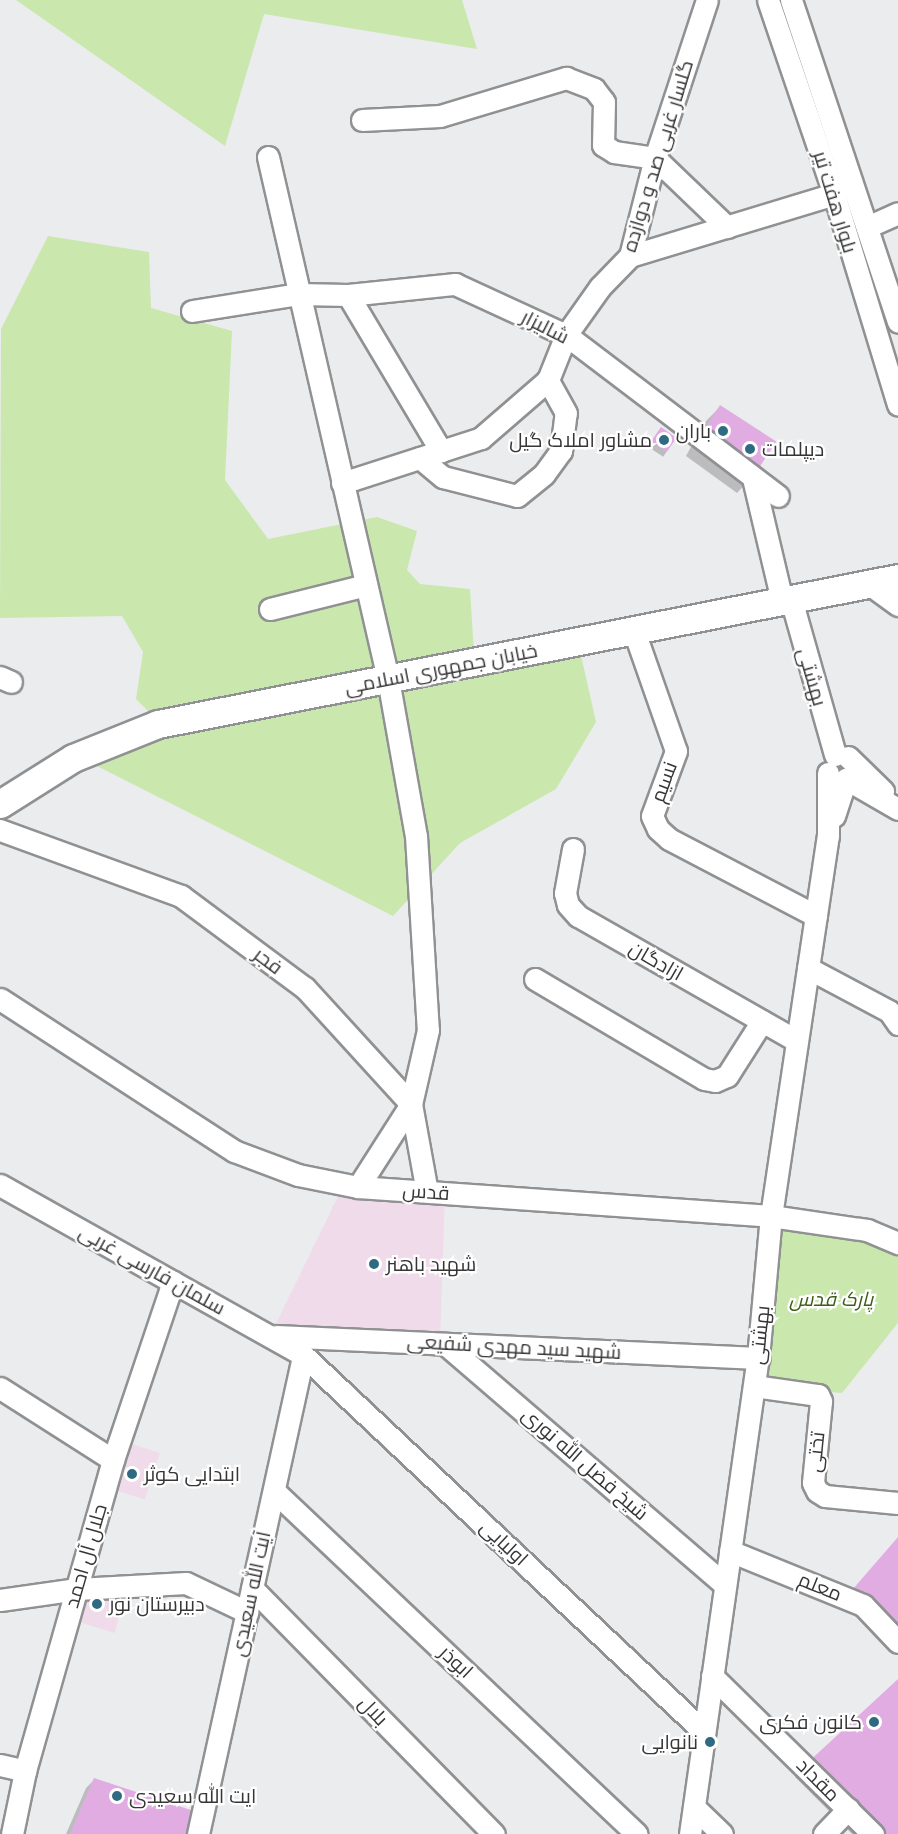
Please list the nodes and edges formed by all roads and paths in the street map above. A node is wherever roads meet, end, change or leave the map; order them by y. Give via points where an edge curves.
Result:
1 (707, 0) edge
2 (768, 0) edge
3 (791, 0) edge
4 (362, 120) dead end
5 (268, 158) dead end
6 (655, 158) junction
7 (834, 194) junction
8 (898, 213) edge
9 (867, 226) junction
10 (727, 227) junction
11 (630, 256) junction
12 (298, 294) junction
13 (348, 295) junction
14 (192, 311) dead end
15 (898, 322) edge
16 (566, 335) junction
17 (548, 380) junction
18 (898, 404) edge
19 (441, 452) junction
20 (420, 458) junction
21 (753, 478) junction
22 (342, 483) junction
23 (778, 496) dead end
24 (898, 578) edge
25 (869, 584) junction
26 (366, 585) junction
27 (786, 600) junction
28 (898, 605) edge
29 (270, 609) dead end
30 (634, 631) junction
31 (388, 679) junction
32 (839, 766) junction
33 (0, 804) edge
34 (898, 808) edge
35 (0, 830) edge
36 (573, 849) dead end
37 (816, 916) junction
38 (808, 968) junction
39 (535, 979) dead end
40 (0, 999) edge
41 (762, 1021) junction
42 (898, 1024) edge
43 (797, 1041) junction
44 (411, 1104) junction
45 (0, 1185) edge
46 (358, 1187) junction
47 (427, 1192) junction
48 (771, 1216) junction
49 (898, 1243) edge
50 (173, 1282) junction
51 (270, 1336) junction
52 (445, 1344) junction
53 (303, 1355) junction
54 (758, 1358) junction
55 (754, 1386) junction
56 (0, 1388) edge
57 (113, 1460) junction
58 (274, 1491) junction
59 (898, 1503) edge
60 (730, 1551) junction
61 (726, 1585) junction
62 (252, 1588) junction
63 (77, 1589) junction
64 (0, 1600) edge
65 (247, 1612) junction
66 (898, 1642) edge
67 (712, 1676) junction
68 (704, 1732) junction
69 (0, 1765) edge
70 (25, 1771) junction
71 (694, 1807) junction
72 (848, 1809) junction
73 (12, 1834) edge
74 (198, 1834) edge
75 (494, 1834) edge
76 (637, 1834) edge
77 (690, 1834) edge
78 (722, 1834) edge
79 (824, 1834) edge
80 (873, 1834) edge

1 - 6 street, گلسار غربی صد و دوازده
2 - 7 street, بلوار هفت تیر
3 - 9 street, بلوار هفت تیر
4 - 6 street via 440,116 566,78 594,89 604,102 603,146 614,152
5 - 12 street
6 - 10 street
6 - 11 street, گلسار غربی صد و دوازده
7 - 10 street
7 - 18 street, بلوار هفت تیر
8 - 9 street
9 - 15 street, بلوار هفت تیر
10 - 11 street
11 - 16 street, گلسار غربی صد و دوازده via 600,287
12 - 13 street, شالیزار
12 - 14 street, شالیزار
12 - 22 street
13 - 16 street, شالیزار via 455,284
13 - 19 street
16 - 17 street, گلسار غربی صد و دوازده
16 - 21 street, شالیزار
17 - 19 street, گلسار غربی صد و دوازده via 482,438
17 - 20 street via 566,413 561,451 544,474 517,496 443,477
19 - 20 street, گلسار غربی صد و دوازده
20 - 22 street, گلسار غربی صد و دوازده
21 - 23 street, شالیزار
21 - 27 street
22 - 26 street
24 - 25 main road, خیابان جمهوری اسلامی
25 - 27 main road, خیابان جمهوری اسلامی
25 - 28 street
26 - 29 street
26 - 31 street
27 - 30 main road, خیابان جمهوری اسلامی
27 - 32 street, بهشتی
30 - 31 main road, خیابان جمهوری اسلامی
30 - 37 street, نسیم via 676,751 652,816 658,829 669,839
31 - 33 main road, خیابان جمهوری اسلامی via 158,724 73,758
31 - 44 street via 416,836 427,1019
32 - 34 street
32 - 37 street, بهشتی
35 - 44 street, فجر via 181,896 305,988
36 - 41 street, ازادگان via 565,893 568,906 578,916
37 - 38 street, بهشتی
38 - 42 street via 889,1011
38 - 43 street, بهشتی
39 - 41 street via 704,1079 715,1081 727,1076
40 - 46 street, قدس via 234,1151 298,1175
41 - 43 street, ازادگان
43 - 48 street, بهشتی
44 - 46 street
44 - 47 street
45 - 50 street, سلمان فارسی غربی
46 - 47 street, قدس
47 - 48 street, قدس
48 - 49 street, قدس via 867,1230
48 - 54 street, بهشتی
50 - 51 street, سلمان فارسی غربی
50 - 57 street, جلال آل احمد
51 - 52 street, شهید سید مهدی شفیعی
51 - 53 street, سلمان فارسی غربی
52 - 54 street, شهید سید مهدی شفیعی
52 - 61 street, شیخ فضل الله نوری
53 - 58 street, آیت الله سعیدی
53 - 68 street, اولیایی
54 - 55 street, بهشتی
55 - 59 street, تختی via 818,1395 821,1401 813,1483 818,1491 825,1496
55 - 60 street, بهشتی
56 - 57 street
57 - 63 street, جلال آل احمد
58 - 62 street, آیت الله سعیدی
58 - 76 street, ابوذر
60 - 61 street, بهشتی
60 - 66 street, معلم via 863,1605
61 - 67 street, بهشتی
62 - 65 street, آیت الله سعیدی
62 - 75 street, بلال
63 - 64 street
63 - 65 street via 186,1583
63 - 70 street, جلال آل احمد
65 - 74 street, آیت الله سعیدی
67 - 68 street, بهشتی
67 - 72 street, مقداد
68 - 71 street, بهشتی
69 - 70 street
70 - 73 street, جلال آل احمد
71 - 77 street, بهشتی
71 - 78 street
72 - 79 street
72 - 80 street, مقداد

